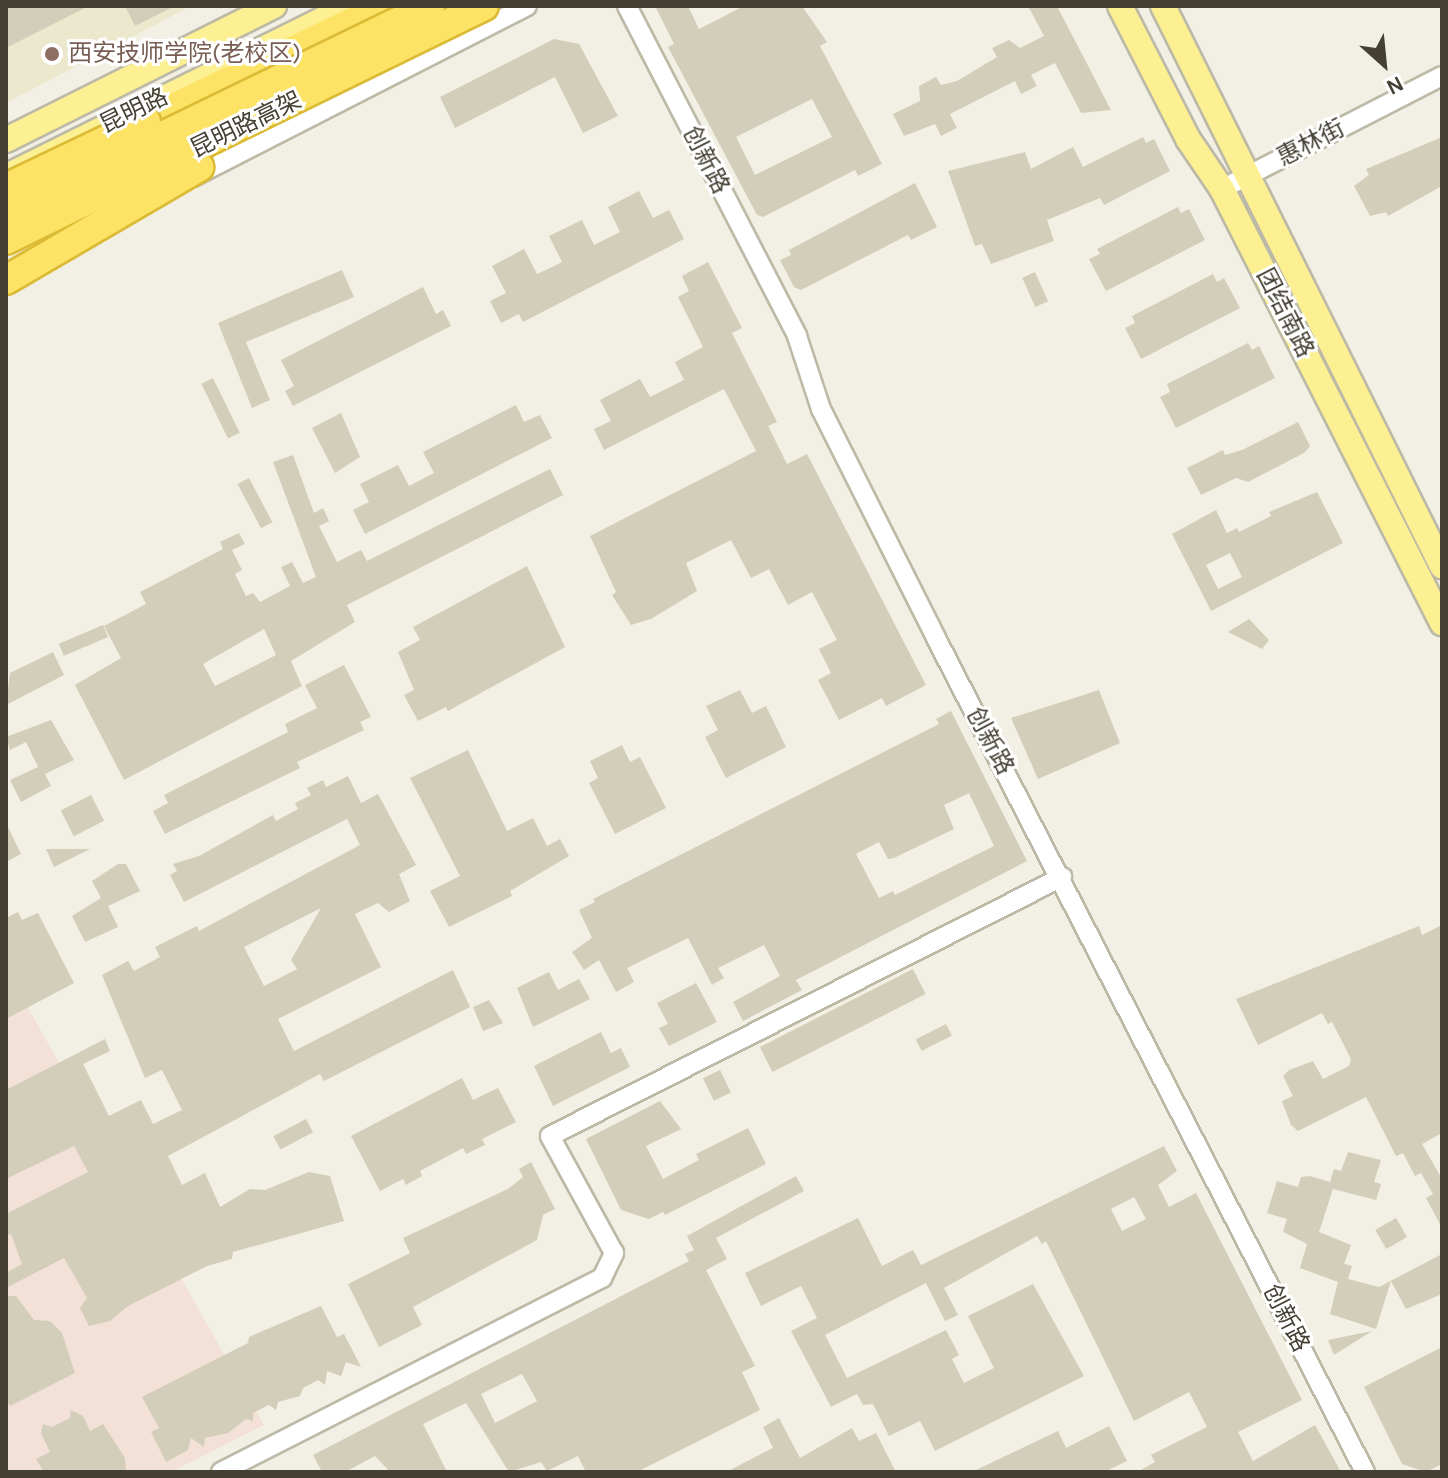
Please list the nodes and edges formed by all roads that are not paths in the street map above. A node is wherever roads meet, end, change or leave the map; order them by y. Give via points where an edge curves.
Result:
1 (274, 6) edge
2 (350, 6) edge
3 (386, 6) edge
4 (430, 6) edge
5 (484, 6) edge
6 (527, 6) edge
7 (627, 6) edge
8 (1120, 6) edge
9 (1163, 6) edge
10 (404, 47) junction
11 (1442, 76) edge
12 (6, 140) edge
13 (41, 156) junction
14 (6, 177) edge
15 (1233, 183) junction
16 (6, 188) edge
17 (6, 212) edge
18 (84, 233) junction
19 (6, 240) edge
20 (6, 273) edge
21 (6, 280) edge
22 (1442, 566) edge
23 (1442, 623) edge
24 (1062, 877) junction
25 (221, 1472) edge
26 (1365, 1472) edge

1 - 12 main road, 昆明路
2 - 13 main road, 昆明路
3 - 16 highway, bridge
4 - 17 highway, 昆明路高架, bridge
5 - 10 highway, 昆明路高架, bridge
6 - 18 street
7 - 24 street, 创新路 via 797,336 821,409
8 - 15 main road, 团结南路 via 1188,139
9 - 15 main road, 团结南路 via 1222,121
10 - 19 highway, 昆明路高架, bridge
10 - 21 highway, bridge via 322,104 202,165
11 - 15 street, 惠林街
13 - 14 main road, 昆明路
13 - 18 street
15 - 22 main road, 团结南路
15 - 23 main road, 团结南路
18 - 20 street
24 - 25 street via 550,1136 614,1253 602,1278
24 - 26 street, 创新路

